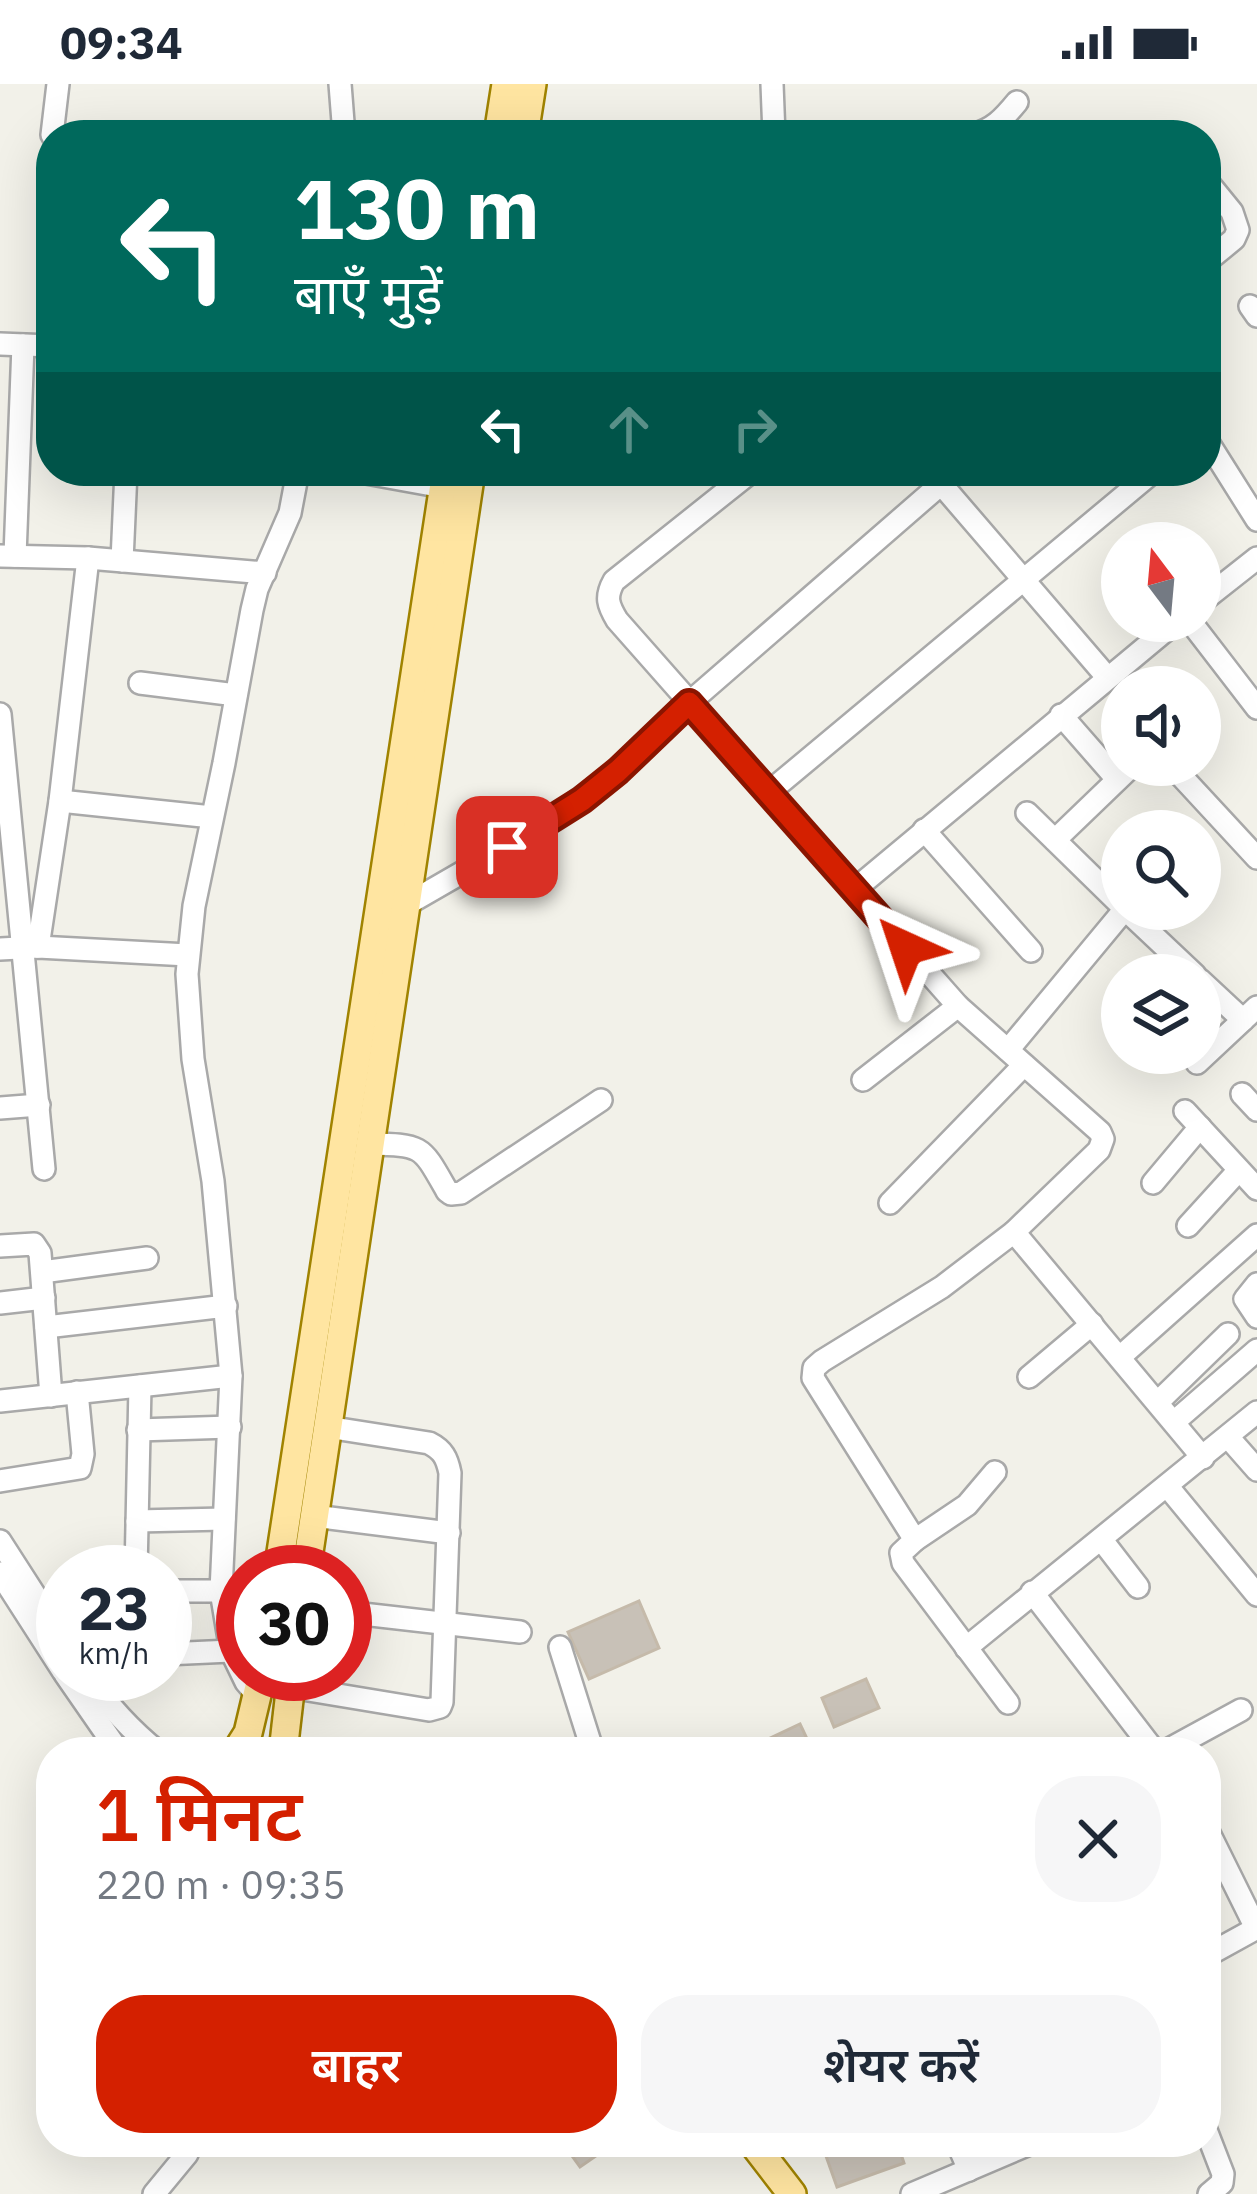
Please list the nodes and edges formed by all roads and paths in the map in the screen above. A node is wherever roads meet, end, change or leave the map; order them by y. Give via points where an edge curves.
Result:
1 (58, 84) edge
2 (340, 84) edge
3 (506, 84) edge
4 (532, 84) edge
5 (772, 84) edge
6 (1017, 102) dead end
7 (54, 120) edge
8 (343, 120) edge
9 (500, 120) edge
10 (526, 120) edge
11 (773, 120) edge
12 (1002, 120) edge
13 (1221, 198) edge
14 (1221, 250) edge
15 (0, 344) edge
16 (23, 345) junction
17 (36, 345) edge
18 (1221, 457) edge
19 (125, 486) edge
20 (295, 486) edge
21 (444, 486) edge
22 (468, 486) edge
23 (733, 486) edge
24 (930, 486) edge
25 (950, 486) edge
26 (1136, 486) edge
27 (1250, 491) edge
28 (1257, 520) edge
29 (8, 556) edge
30 (88, 558) junction
31 (1257, 558) edge
32 (122, 561) junction
33 (265, 574) junction
34 (1023, 580) junction
35 (1221, 586) edge
36 (434, 630) junction
37 (1151, 642) edge
38 (1206, 642) edge
39 (1121, 666) edge
40 (1101, 670) edge
41 (1101, 682) edge
42 (140, 683) dead end
43 (236, 695) junction
44 (689, 703) junction
45 (1257, 708) edge
46 (0, 714) edge
47 (1061, 716) junction
48 (1101, 751) edge
49 (1111, 786) edge
50 (1190, 786) edge
51 (768, 793) junction
52 (60, 800) junction
53 (1027, 813) dead end
54 (212, 817) junction
55 (924, 830) junction
56 (1055, 840) junction
57 (1257, 858) edge
58 (1101, 885) edge
59 (854, 890) junction
60 (404, 906) junction
61 (1108, 930) edge
62 (1147, 930) edge
63 (387, 934) junction
64 (20, 947) edge
65 (1031, 951) dead end
66 (1173, 954) edge
67 (188, 955) junction
68 (1221, 994) edge
69 (958, 1006) junction
70 (1250, 1014) edge
71 (1221, 1041) edge
72 (1016, 1058) junction
73 (862, 1080) dead end
74 (602, 1100) dead end
75 (40, 1105) junction
76 (0, 1108) edge
77 (369, 1144) junction
78 (44, 1169) dead end
79 (1239, 1170) junction
80 (1153, 1183) dead end
81 (1257, 1190) edge
82 (890, 1203) dead end
83 (1188, 1226) dead end
84 (1014, 1232) junction
85 (1257, 1235) edge
86 (0, 1246) edge
87 (147, 1258) dead end
88 (42, 1272) junction
89 (1257, 1284) edge
90 (44, 1298) junction
91 (0, 1303) edge
92 (226, 1306) junction
93 (1257, 1317) edge
94 (1092, 1324) junction
95 (46, 1327) junction
96 (1228, 1334) dead end
97 (1257, 1350) edge
98 (1120, 1358) junction
99 (231, 1376) junction
100 (1029, 1377) dead end
101 (140, 1386) junction
102 (77, 1392) junction
103 (51, 1396) junction
104 (0, 1401) edge
105 (1158, 1402) junction
106 (1257, 1412) edge
107 (1174, 1421) junction
108 (327, 1426) junction
109 (230, 1427) junction
110 (138, 1430) junction
111 (1228, 1437) junction
112 (1203, 1458) junction
113 (1257, 1470) edge
114 (995, 1472) dead end
115 (0, 1481) edge
116 (1168, 1487) junction
117 (314, 1516) junction
118 (224, 1519) junction
119 (137, 1521) junction
120 (449, 1532) junction
121 (1100, 1539) junction
122 (915, 1540) junction
123 (0, 1541) edge
124 (137, 1545) edge
125 (223, 1545) edge
126 (283, 1545) edge
127 (310, 1545) edge
128 (0, 1573) edge
129 (1138, 1587) dead end
130 (1032, 1592) junction
131 (36, 1593) edge
132 (1257, 1595) edge
133 (372, 1615) edge
134 (445, 1624) junction
135 (36, 1629) edge
136 (520, 1632) dead end
137 (560, 1647) dead end
138 (966, 1648) junction
139 (372, 1697) edge
140 (83, 1701) edge
141 (105, 1701) edge
142 (257, 1701) edge
143 (289, 1701) edge
144 (1009, 1703) dead end
145 (1241, 1710) dead end
146 (109, 1737) edge
147 (137, 1737) edge
148 (245, 1737) edge
149 (285, 1737) edge
150 (588, 1737) edge
151 (1148, 1737) edge
152 (1189, 1737) edge
153 (1221, 1857) edge
154 (1256, 1928) edge
155 (1221, 1948) edge
156 (184, 2157) edge
157 (764, 2157) edge
158 (963, 2157) edge
159 (999, 2157) edge
160 (1216, 2157) edge
161 (969, 2170) junction
162 (154, 2194) edge
163 (792, 2194) edge
164 (912, 2194) edge
165 (1209, 2194) edge

1 - 7 street
2 - 8 street
3 - 9 main road
4 - 10 main road
5 - 11 street
6 - 12 street
13 - 14 street via 1238,230
15 - 16 street
16 - 17 street
16 - 29 street
18 - 27 street
19 - 32 street
20 - 33 street
21 - 36 main road
22 - 36 main road
23 - 44 street via 608,592 617,620
24 - 44 street
25 - 34 street
26 - 34 street
27 - 28 street
29 - 30 street
30 - 32 street
30 - 52 street
31 - 35 street
32 - 33 street
33 - 43 street
34 - 40 street
34 - 51 street
36 - 60 main road
36 - 63 main road
37 - 39 street
38 - 45 street
41 - 47 street
42 - 43 street
43 - 54 street
44 - 51 street
44 - 60 street via 582,800
46 - 64 street
47 - 48 street
47 - 55 street
49 - 56 street
50 - 57 street
51 - 59 street
52 - 54 street
52 - 64 street
53 - 56 street
54 - 67 street
55 - 59 street
55 - 65 street
56 - 58 street
59 - 69 street
60 - 63 main road
61 - 72 street
62 - 66 street
63 - 77 main road
63 - 126 main road
64 - 67 street
64 - 75 street
67 - 92 street via 193,1059
68 - 70 street
69 - 72 street
69 - 73 street
70 - 71 street
72 - 82 street
72 - 84 street via 1102,1139
74 - 77 street via 461,1193 447,1191 422,1151
75 - 76 street
75 - 78 street
77 - 108 main road
79 - 80 street via 1192,1119
79 - 81 street
79 - 83 street
84 - 94 street
84 - 122 street via 814,1368 816,1385
85 - 98 street
86 - 88 street via 34,1244
87 - 88 street
88 - 90 street
89 - 93 street via 1245,1299
90 - 91 street
90 - 95 street
92 - 95 street
92 - 99 street
94 - 98 street
94 - 100 street
95 - 103 street
96 - 105 street
97 - 107 street
98 - 105 street
99 - 101 street
99 - 109 street
101 - 102 street
101 - 110 street
102 - 103 street
102 - 115 street via 80,1468
103 - 104 street
105 - 107 street
106 - 111 street
107 - 112 street
108 - 117 main road
108 - 120 street via 439,1448 450,1473
109 - 110 street
109 - 118 street
110 - 119 street
111 - 112 street
111 - 113 street
112 - 116 street
114 - 122 street via 967,1504
116 - 121 street
116 - 132 street
117 - 120 street
117 - 127 main road
118 - 119 street
118 - 125 street
119 - 124 street
120 - 134 street
121 - 129 street
121 - 130 street
122 - 138 street via 900,1558
123 - 131 street
128 - 135 street
130 - 138 street
130 - 151 street
133 - 134 street
134 - 136 street
134 - 139 street via 442,1702 435,1710
137 - 150 street
138 - 144 street
140 - 146 street
141 - 147 street
142 - 148 main road
143 - 149 main road
145 - 152 street
153 - 154 street
154 - 155 street
156 - 162 street
157 - 163 main road
158 - 161 street
159 - 161 street
160 - 165 street via 1222,2183
161 - 164 street

